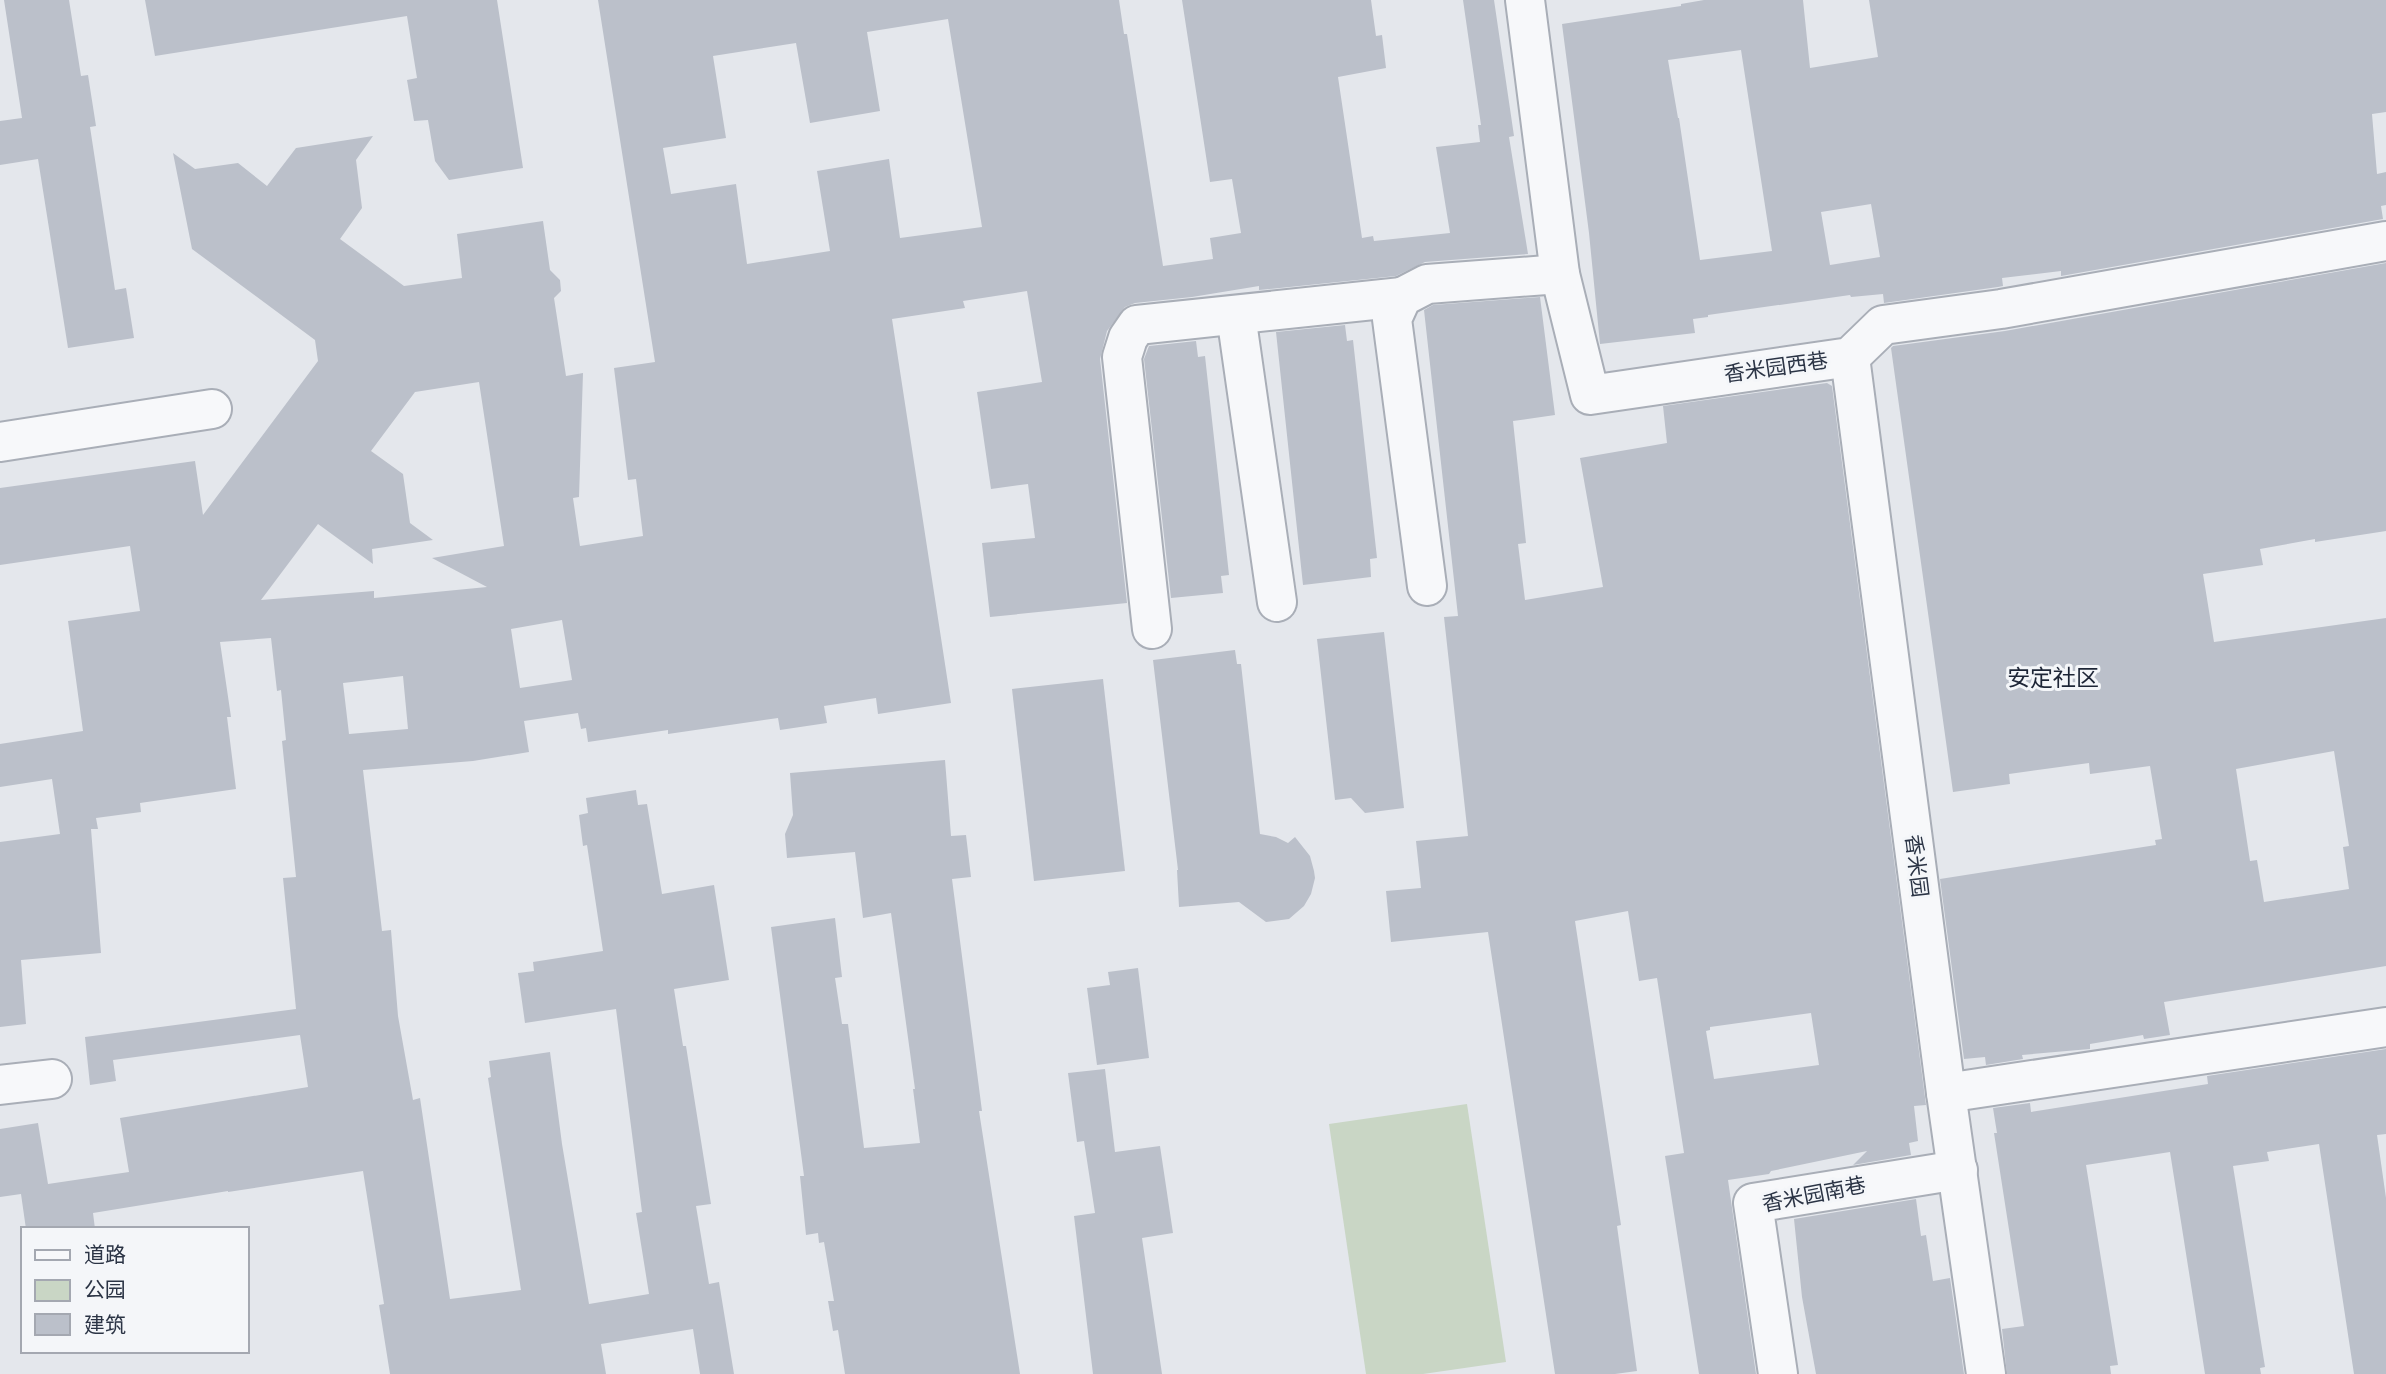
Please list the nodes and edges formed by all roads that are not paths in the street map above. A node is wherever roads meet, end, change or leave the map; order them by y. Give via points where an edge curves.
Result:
1 (1525, 0) edge
2 (2386, 241) edge
3 (1560, 274) junction
4 (1402, 298) junction
5 (1236, 315) junction
6 (1850, 357) junction
7 (212, 409) dead end
8 (0, 442) edge
9 (1427, 586) dead end
10 (1277, 603) dead end
11 (1152, 629) dead end
12 (2386, 1027) edge
13 (52, 1079) dead end
14 (0, 1085) edge
15 (1946, 1093) junction
16 (1958, 1170) junction
17 (1778, 1374) edge
18 (1986, 1374) edge

1 - 3 street, 香米园西巷
2 - 6 street, 香米园西巷 via 2015,307 1883,325
3 - 4 street via 1427,284
3 - 6 street, 香米园西巷 via 1590,395
4 - 5 street
4 - 9 street via 1392,319
5 - 10 street
5 - 11 street via 1138,325 1122,357
6 - 15 street, 香米园
7 - 8 street
12 - 15 street
13 - 14 street
15 - 16 street, 香米园
16 - 17 street, 香米园南巷 via 1753,1203
16 - 18 street, 香米园

